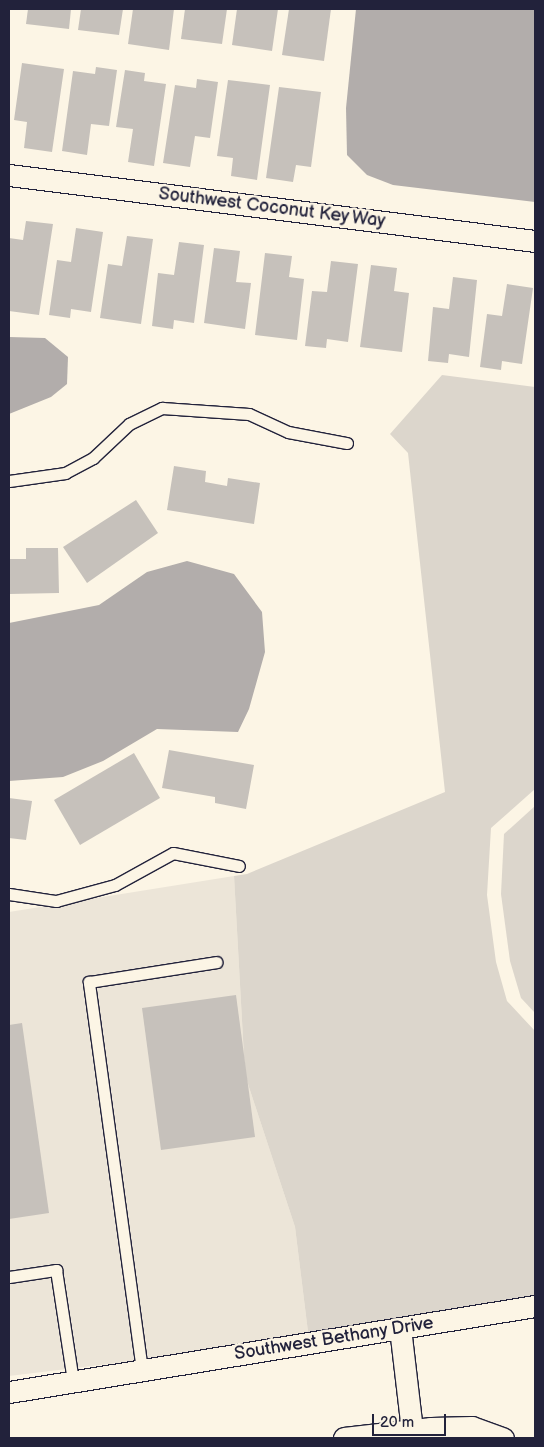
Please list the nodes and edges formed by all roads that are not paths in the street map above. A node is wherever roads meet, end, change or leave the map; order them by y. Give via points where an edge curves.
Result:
1 (9, 175) edge
2 (535, 241) edge
3 (347, 443) dead end
4 (9, 481) edge
5 (239, 866) dead end
6 (9, 894) edge
7 (216, 962) dead end
8 (9, 1277) edge
9 (535, 1306) edge
10 (400, 1328) junction
11 (138, 1371) junction
12 (72, 1374) junction
13 (9, 1377) edge
14 (9, 1392) edge
15 (412, 1430) junction
16 (344, 1438) edge
17 (503, 1438) edge

1 - 2 street, Southwest Coconut Key Way
3 - 4 lane via 288,432 249,414 162,408 129,424 93,458 65,472
5 - 6 lane via 173,853 115,885 56,901
7 - 11 lane via 89,982
8 - 12 lane via 56,1270
9 - 10 street, Southwest Bethany Drive
10 - 11 street, Southwest Bethany Drive
10 - 15 street
11 - 12 street, Southwest Bethany Drive
11 - 14 street, Southwest Bethany Drive
12 - 13 street, Southwest Bethany Drive
15 - 16 street
15 - 17 street via 472,1427

